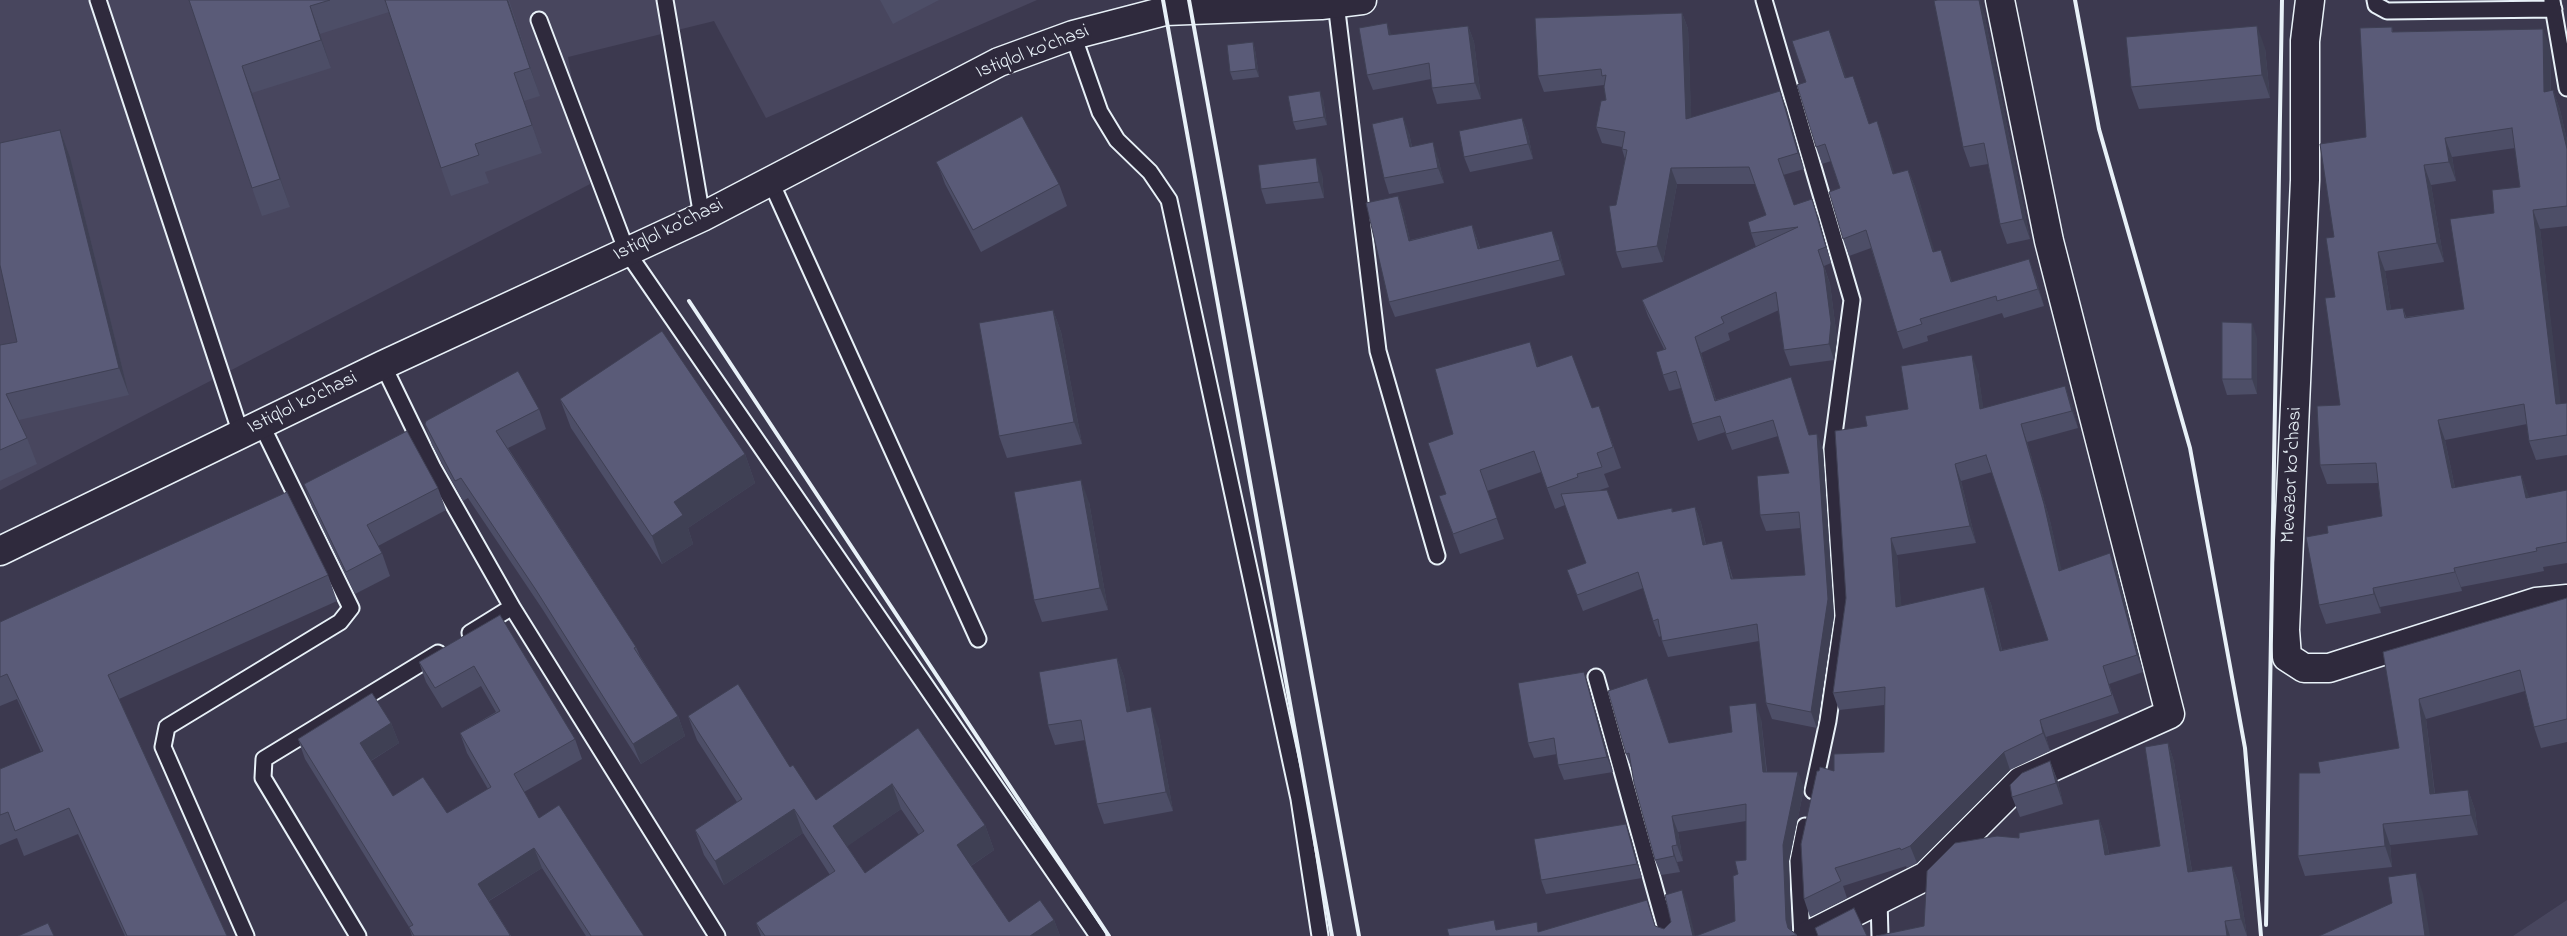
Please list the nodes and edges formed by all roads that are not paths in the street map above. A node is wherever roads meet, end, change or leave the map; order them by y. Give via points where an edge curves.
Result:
1 (98, 0) edge
2 (665, 0) edge
3 (1362, 0) edge
4 (1764, 0) edge
5 (2000, 0) edge
6 (2310, 0) edge
7 (2375, 0) edge
8 (1325, 3) edge
9 (2469, 5) edge
10 (2553, 5) edge
11 (539, 20) dead end
12 (1073, 35) junction
13 (2567, 88) edge
14 (770, 180) junction
15 (702, 217) junction
16 (627, 252) junction
17 (383, 364) junction
18 (251, 429) junction
19 (0, 551) edge
20 (1437, 556) dead end
21 (2567, 599) edge
22 (512, 607) junction
23 (978, 639) dead end
24 (1596, 677) dead end
25 (1879, 900) junction
26 (246, 936) edge
27 (358, 936) edge
28 (717, 936) edge
29 (1098, 936) edge
30 (1320, 936) edge
31 (1668, 936) edge
32 (1802, 936) edge
33 (1807, 936) edge
34 (1880, 936) edge

1 - 18 lane
2 - 15 lane
3 - 8 street, Istiqlol ko'chasi
4 - 32 lane via 1852,300 1832,449 1843,616 1828,721 1798,861
5 - 25 street via 2049,241 2170,714 2021,781 1926,876
6 - 21 street, Mevazor koʻchasi via 2305,41 2304,190 2285,630 2287,657 2304,668 2329,668 2536,602
7 - 9 lane via 2376,5 2387,11
8 - 12 street, Istiqlol ko'chasi via 1165,11
8 - 20 lane via 1378,351
9 - 10 lane
10 - 13 lane
11 - 16 lane
12 - 14 street, Istiqlol ko'chasi via 999,62
12 - 30 lane via 1100,112 1117,140 1150,172 1169,200 1299,799
14 - 15 street, Istiqlol ko'chasi
14 - 23 lane
15 - 16 street, Istiqlol ko'chasi
16 - 17 street, Istiqlol ko'chasi
16 - 29 lane
17 - 18 street, Istiqlol ko'chasi
17 - 22 lane via 433,468
18 - 19 street, Istiqlol ko'chasi
18 - 26 lane via 351,608 340,622 167,727 163,747
22 - 27 lane via 264,759 263,778
22 - 28 lane
24 - 31 lane
25 - 33 street
25 - 34 lane

